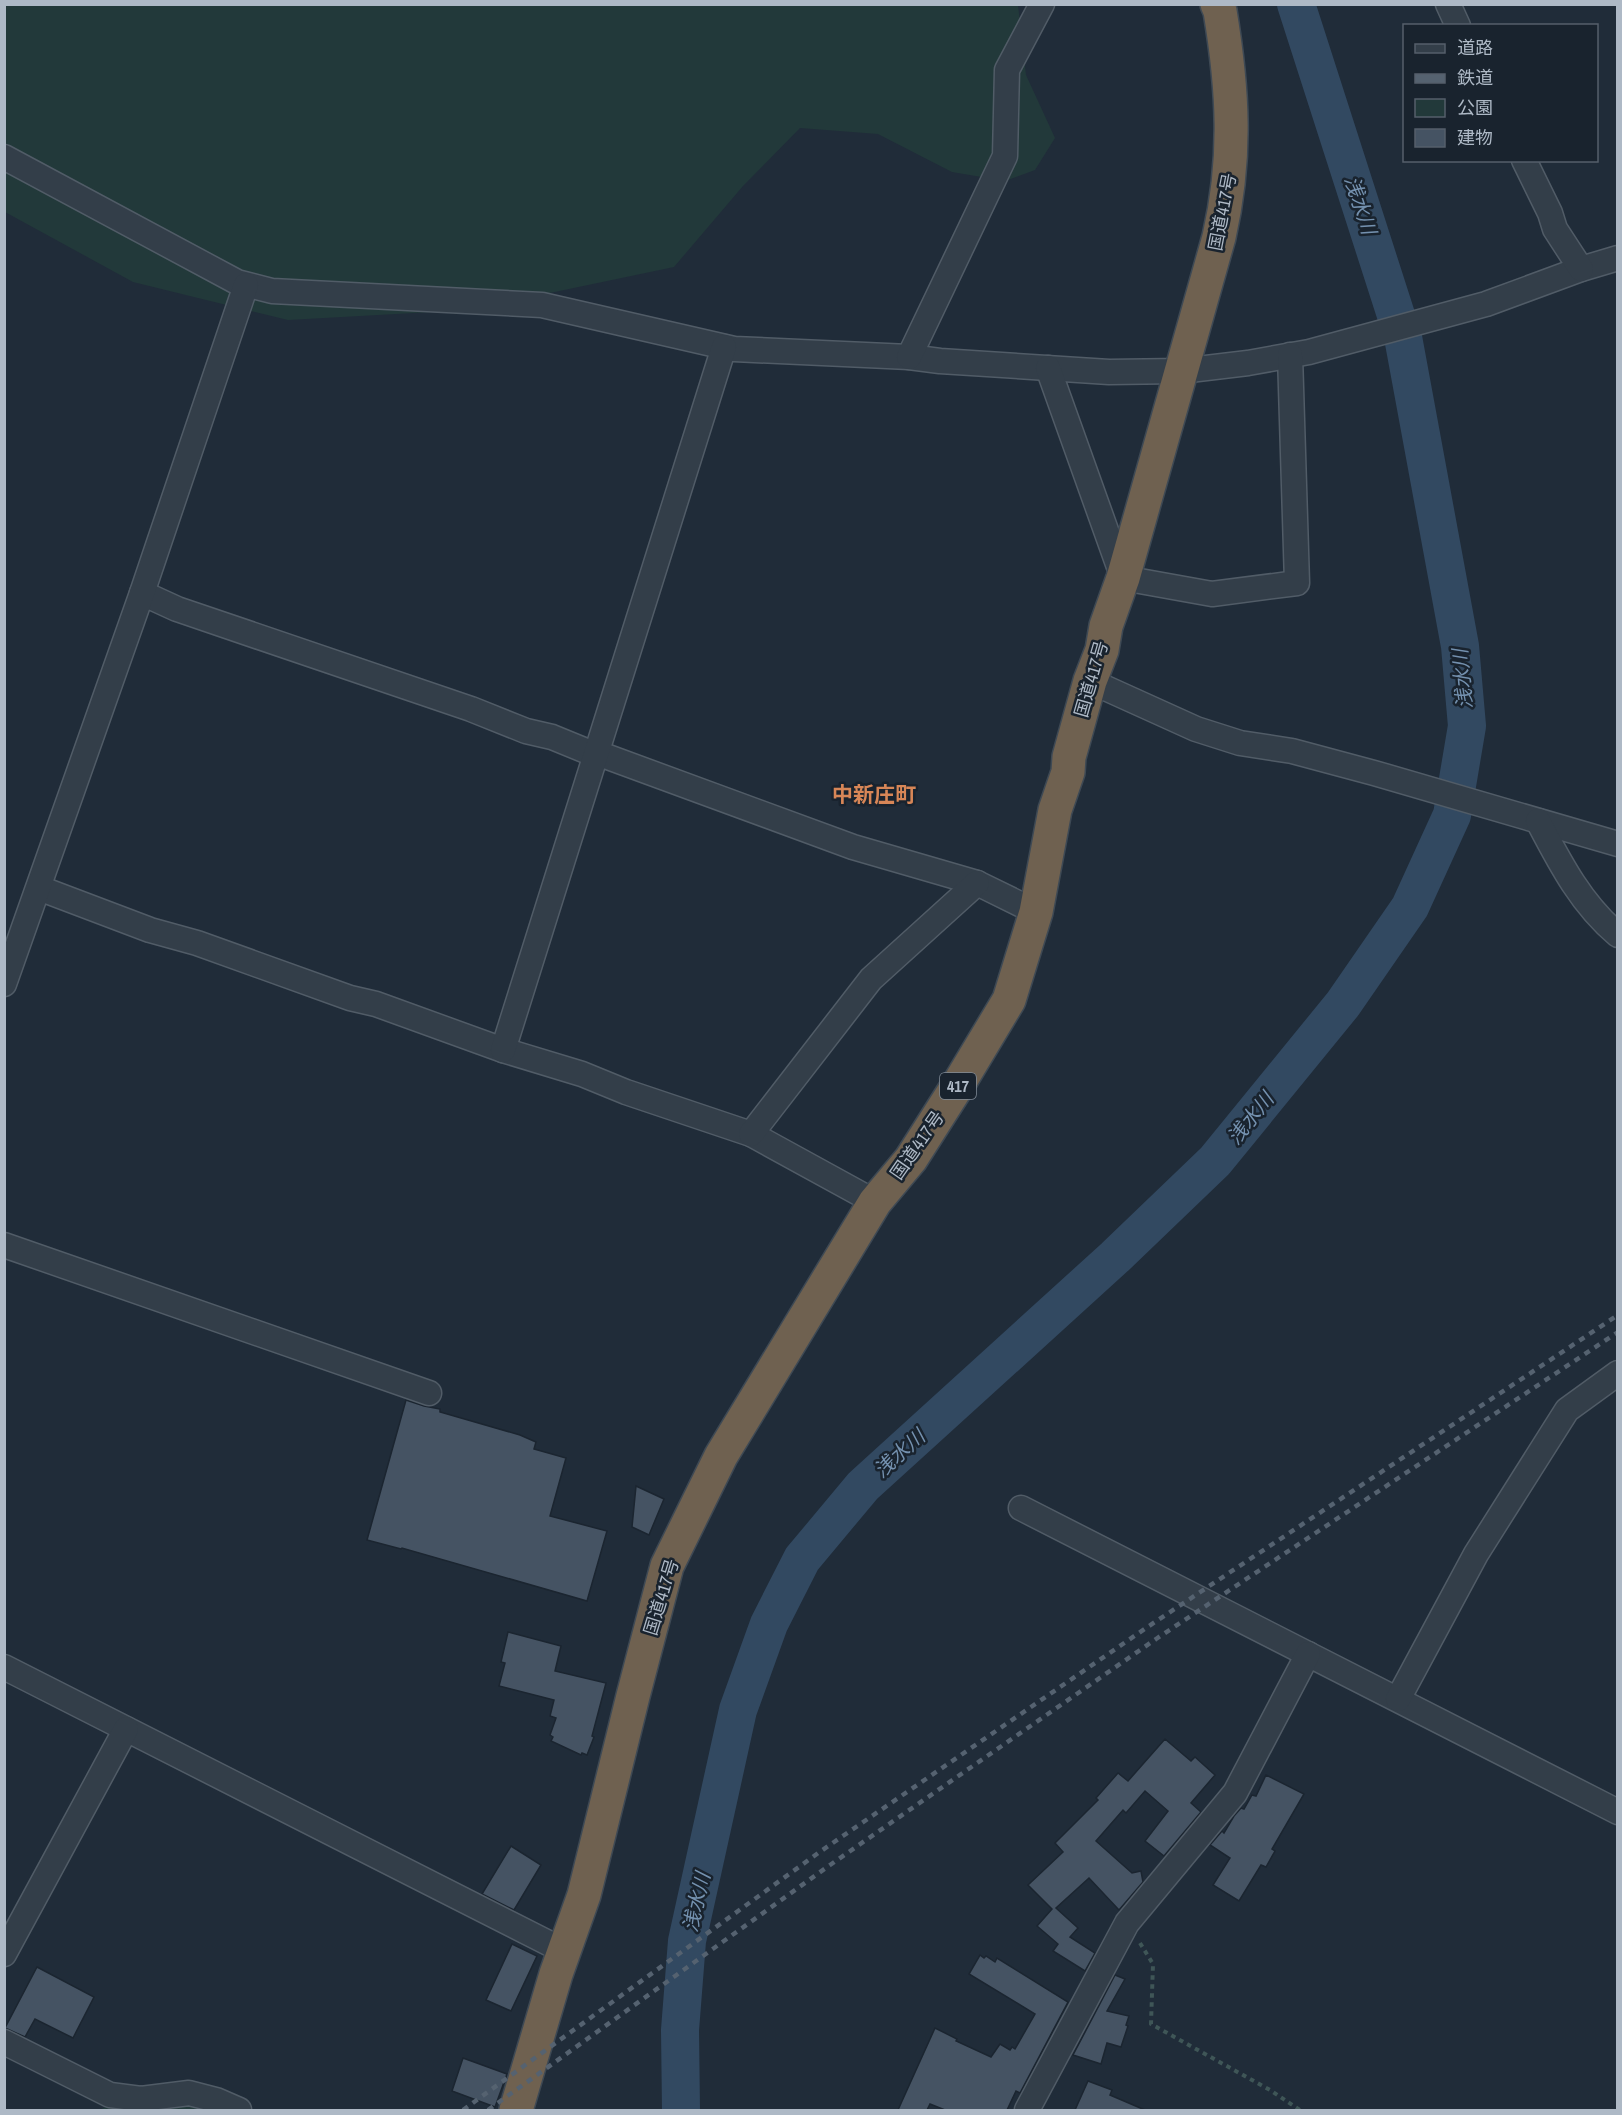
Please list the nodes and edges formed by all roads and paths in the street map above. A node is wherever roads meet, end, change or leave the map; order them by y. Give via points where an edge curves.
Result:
1 (1042, 4) edge
2 (1217, 4) edge
3 (1448, 4) edge
4 (1457, 24) edge
5 (4, 157) edge
6 (1525, 162) edge
7 (1617, 258) edge
8 (1581, 269) junction
9 (246, 285) junction
10 (724, 347) junction
11 (1300, 353) junction
12 (909, 357) junction
13 (1048, 368) junction
14 (1181, 371) junction
15 (1123, 578) junction
16 (142, 593) junction
17 (1090, 681) junction
18 (596, 755) junction
19 (1538, 821) junction
20 (1617, 844) edge
21 (977, 884) junction
22 (39, 888) junction
23 (1036, 912) junction
24 (1617, 935) edge
25 (4, 984) edge
26 (503, 1050) junction
27 (751, 1134) junction
28 (875, 1202) junction
29 (4, 1245) edge
30 (1617, 1373) edge
31 (429, 1394) dead end
32 (1021, 1508) dead end
33 (1308, 1654) junction
34 (4, 1667) edge
35 (1398, 1699) junction
36 (126, 1729) junction
37 (1617, 1812) edge
38 (1127, 1923) junction
39 (564, 1952) junction
40 (4, 1954) edge
41 (4, 2042) edge
42 (239, 2110) edge
43 (516, 2110) edge
44 (1028, 2110) edge
45 (1300, 2110) edge

1 - 12 street via 1006,70 1005,156
2 - 14 highway, 国道417号 / 417 via 1229,65 1233,135 1228,200
3 - 4 street
5 - 9 street
6 - 8 street via 1555,229
7 - 8 street
8 - 11 street via 1486,304
9 - 10 street via 272,291 542,305
9 - 16 street
10 - 12 street
10 - 18 street
11 - 14 street
11 - 15 street via 1297,583 1212,594
12 - 13 street
13 - 14 street
13 - 15 street
14 - 15 highway, 国道417号 / 417
15 - 17 highway, 国道417号 / 417
16 - 18 street via 177,609
16 - 22 street
17 - 19 street via 1196,729 1374,773
17 - 23 highway, 国道417号 / 417 via 1055,810
18 - 21 street via 853,847
18 - 26 street
19 - 20 street
19 - 24 street via 1564,872 1598,919
21 - 23 street
21 - 27 street via 871,979
22 - 25 street
22 - 26 street via 150,930 197,942
23 - 28 highway, 国道417号 / 417 via 1009,1000 911,1159
26 - 27 street
27 - 28 street
28 - 39 highway, 国道417号 / 417 via 720,1456 667,1566 584,1895
29 - 31 street
30 - 35 street via 1567,1410 1476,1554
32 - 33 street
33 - 35 street
33 - 38 street via 1236,1793
34 - 36 street
35 - 37 street
36 - 39 street
36 - 40 street
38 - 44 street
38 - 45 path via 1153,1964 1151,2025
39 - 43 highway, 国道417号 / 417
41 - 42 street via 110,2095 141,2099 189,2092

